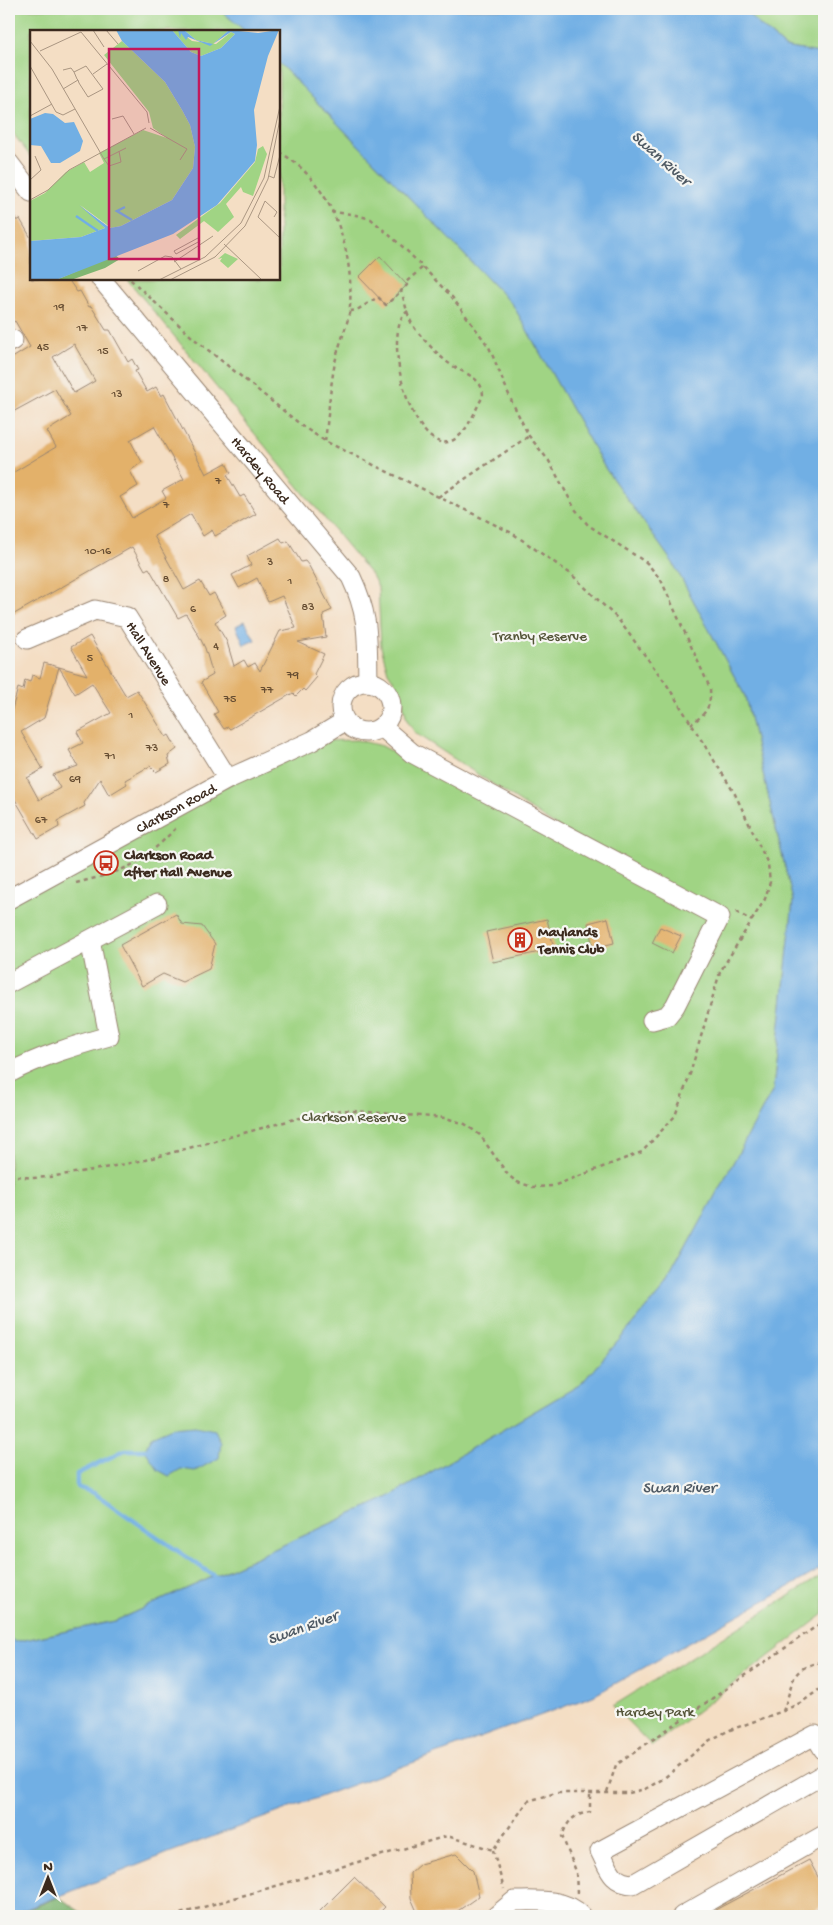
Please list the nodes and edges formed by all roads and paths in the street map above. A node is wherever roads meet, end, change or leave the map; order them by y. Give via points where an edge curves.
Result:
1 (280, 153) edge
2 (9, 163) edge
3 (30, 191) edge
4 (331, 212) junction
5 (423, 267) junction
6 (102, 280) edge
7 (131, 280) edge
8 (401, 291) junction
9 (350, 311) junction
10 (408, 311) junction
11 (529, 436) junction
12 (325, 441) junction
13 (438, 497) junction
14 (27, 639) dead end
15 (368, 682) junction
16 (691, 724) junction
17 (346, 730) junction
18 (385, 730) junction
19 (228, 779) junction
20 (177, 827) dead end
21 (76, 883) dead end
22 (157, 904) dead end
23 (13, 907) edge
24 (9, 920) edge
25 (90, 940) junction
26 (9, 983) edge
27 (652, 1020) dead end
28 (9, 1074) edge
29 (9, 1175) edge
30 (824, 1621) edge
31 (824, 1661) edge
32 (824, 1686) edge
33 (783, 1711) junction
34 (824, 1750) edge
35 (824, 1774) edge
36 (590, 1792) junction
37 (607, 1792) junction
38 (824, 1835) edge
39 (493, 1850) junction
40 (577, 1897) dead end
41 (514, 1901) junction
42 (824, 1913) edge
43 (173, 1916) edge
44 (496, 1916) edge
45 (582, 1916) edge
46 (682, 1916) edge
47 (818, 1916) edge

1 - 4 path via 297,162 318,186
2 - 3 street
4 - 5 path via 371,219
4 - 9 path via 345,242 350,274
5 - 8 path
5 - 11 path via 452,297 489,347
6 - 15 street, Hardey Road via 351,577 362,600 367,622
7 - 12 path via 192,337
8 - 9 path via 386,305 378,297
8 - 10 path
9 - 12 path via 336,356
10 - 10 path via 413,326 445,361 479,381 483,390 483,396 465,428 455,439 439,443 432,440 413,411 397,359 399,322 402,314
11 - 13 path
11 - 16 path via 549,461 588,525 646,563 661,580 710,688 711,704 705,714
12 - 13 path
13 - 16 path via 512,533 571,574 618,619 667,685
14 - 19 street, Hall Avenue via 95,610 127,617
15 - 17 street via 350,688 344,695 341,713
15 - 18 street via 385,691 390,700 391,710
16 - 29 path via 735,794 768,864 770,882 765,899 720,972 675,1116 642,1152 553,1186 533,1187 508,1176 480,1135 465,1124 446,1118 341,1110 145,1160 49,1177
17 - 18 street
17 - 18 path via 377,742
17 - 19 street, Clarkson Road via 312,741
18 - 27 street via 412,752 720,917 674,1006 667,1016
19 - 23 street, Clarkson Road
20 - 21 path via 148,856 131,867
22 - 25 street
23 - 24 path
25 - 26 street
25 - 28 street via 109,1036 29,1062
30 - 37 path via 616,1765
31 - 33 path via 808,1664 797,1672
32 - 33 path
33 - 37 path via 710,1740 664,1779 645,1789 629,1793
34 - 35 street via 815,1735 600,1851 615,1880 633,1884
36 - 37 path
36 - 39 path via 556,1793 528,1801
36 - 40 path via 590,1812 575,1815 566,1824 562,1836 576,1871
38 - 46 street
39 - 41 path via 505,1893
39 - 43 path via 447,1836
41 - 44 street
41 - 45 street via 552,1901
42 - 47 path

